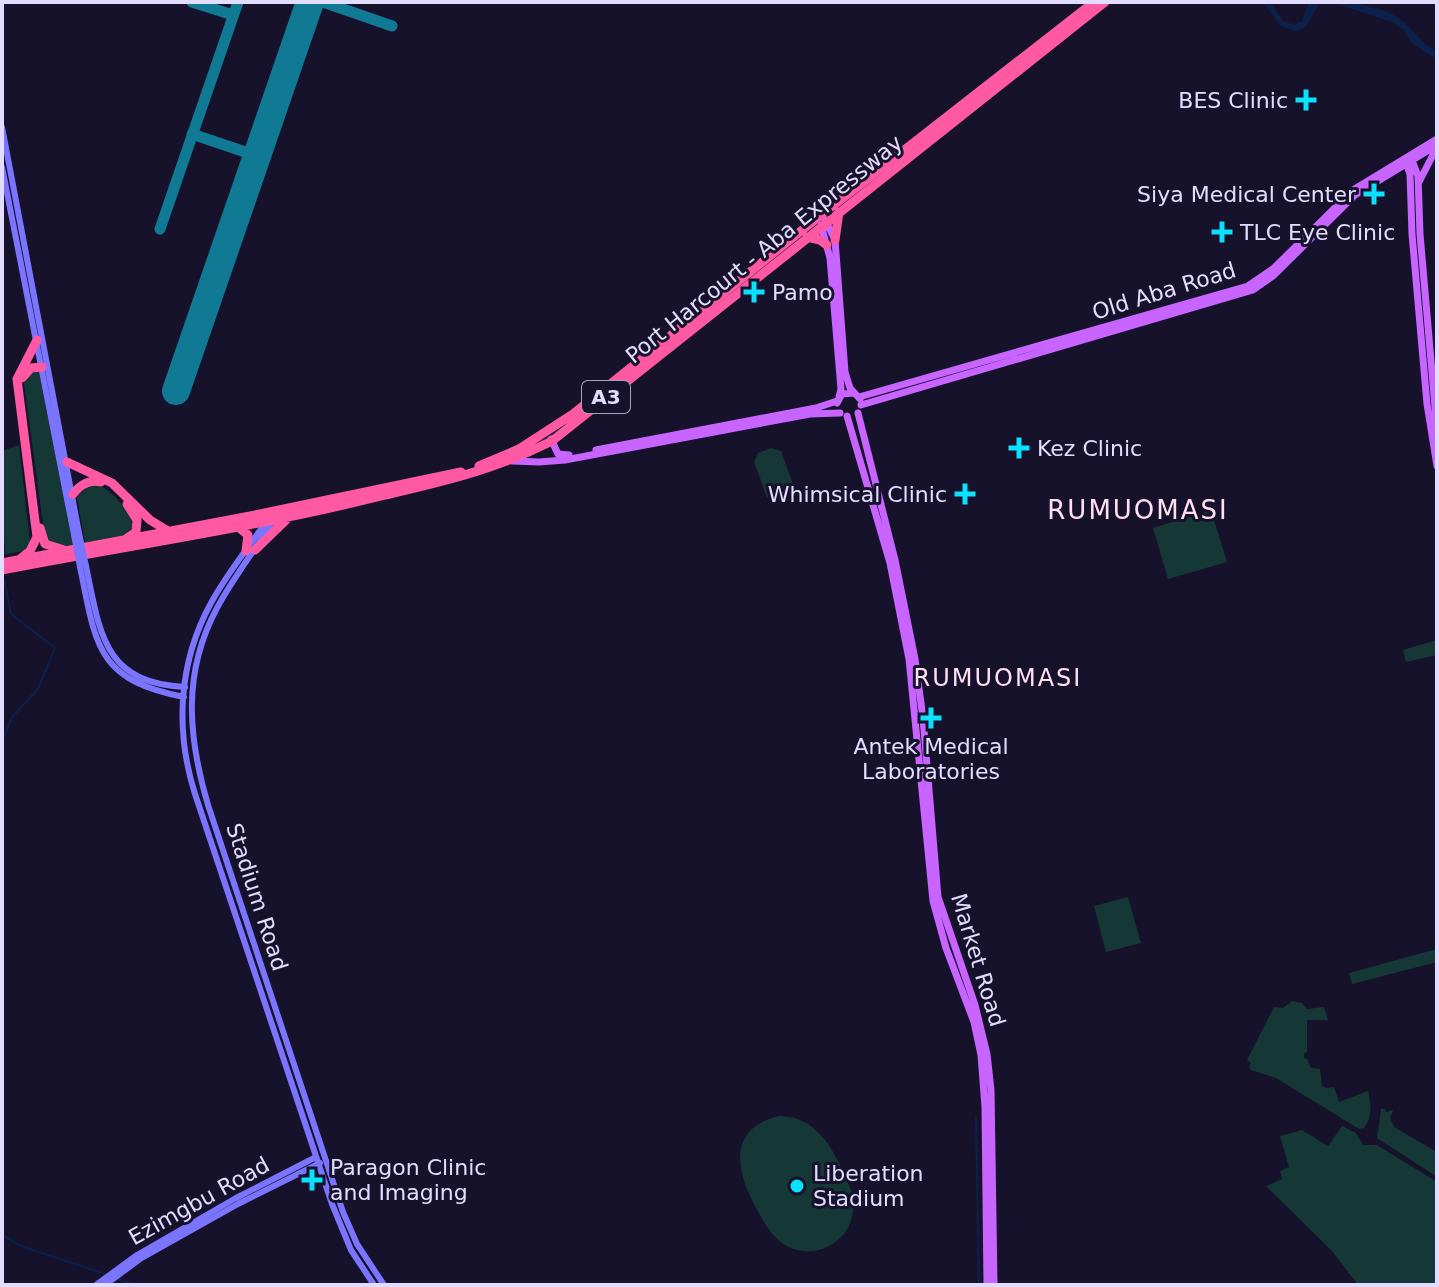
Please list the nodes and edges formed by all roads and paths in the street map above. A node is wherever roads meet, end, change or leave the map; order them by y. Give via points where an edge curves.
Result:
1 (1094, 2) edge
2 (1105, 2) edge
3 (2, 127) edge
4 (1437, 139) edge
5 (1437, 146) edge
6 (1408, 159) junction
7 (2, 167) edge
8 (1396, 170) junction
9 (1414, 183) junction
10 (839, 211) junction
11 (821, 220) junction
12 (807, 237) junction
13 (831, 242) junction
14 (37, 340) junction
15 (42, 367) junction
16 (838, 399) junction
17 (858, 402) junction
18 (844, 414) junction
19 (1437, 430) edge
20 (550, 436) junction
21 (512, 461) junction
22 (67, 462) junction
23 (1437, 466) edge
24 (73, 494) junction
25 (290, 517) junction
26 (269, 521) junction
27 (237, 526) junction
28 (168, 531) junction
29 (77, 534) junction
30 (125, 539) junction
31 (67, 551) junction
32 (250, 551) junction
33 (16, 561) junction
34 (2, 563) edge
35 (83, 567) junction
36 (2, 570) edge
37 (183, 687) junction
38 (192, 688) junction
39 (182, 697) junction
40 (192, 698) junction
41 (321, 1159) junction
42 (106, 1282) edge
43 (96, 1285) edge
44 (374, 1285) edge
45 (384, 1285) edge
46 (987, 1285) edge
47 (994, 1285) edge

1 - 11 highway, Port Harcourt - Aba Expressway / A3
2 - 10 highway, Port Harcourt - Aba Expressway / A3
3 - 22 main road
4 - 6 main road, Old Aba Road
5 - 6 main road, Old Aba Road
5 - 9 main road
6 - 8 main road, Old Aba Road
6 - 9 main road
6 - 17 main road, Old Aba Road via 1353,190 1274,268 1248,286
7 - 14 main road
8 - 9 main road
8 - 17 main road, Old Aba Road via 1355,195 1253,290
9 - 19 main road
9 - 23 main road via 1414,255
10 - 11 highway, Port Harcourt - Aba Expressway / A3
10 - 13 highway
11 - 12 highway, Port Harcourt - Aba Expressway / A3
11 - 13 main road, Market Road
11 - 20 highway, Port Harcourt - Aba Expressway / A3
12 - 13 highway
12 - 20 highway, Port Harcourt - Aba Expressway / A3
13 - 16 main road, Market Road
13 - 17 main road, Market Road via 845,372
14 - 15 main road
14 - 33 highway via 17,379 36,542
15 - 29 main road
15 - 31 highway via 27,370 22,380 40,530 45,544
16 - 17 main road via 846,392
16 - 18 main road, Market Road
16 - 20 main road via 816,408 566,456 556,451
17 - 18 main road
17 - 47 main road, Market Road via 916,667 938,897 987,1054
18 - 21 main road via 810,414 565,460
18 - 46 main road, Market Road via 890,563 908,651 933,901 981,1055
20 - 21 highway, Port Harcourt - Aba Expressway / A3
20 - 28 highway, Port Harcourt - Aba Expressway / A3 via 456,473
21 - 25 highway, Port Harcourt - Aba Expressway / A3 via 458,479
22 - 24 main road
22 - 28 highway via 112,483
24 - 29 main road
24 - 30 highway via 93,481 116,491 137,520 136,532
25 - 26 highway, Port Harcourt - Aba Expressway / A3
25 - 32 highway
26 - 27 highway, Port Harcourt - Aba Expressway / A3
26 - 32 main road, Stadium Road
27 - 32 highway via 248,535
27 - 36 highway, Port Harcourt - Aba Expressway / A3
28 - 30 highway, Port Harcourt - Aba Expressway / A3
29 - 35 main road, bridge
30 - 31 highway, Port Harcourt - Aba Expressway / A3
31 - 33 highway, Port Harcourt - Aba Expressway / A3
32 - 37 main road, Stadium Road via 204,616
32 - 38 main road, Stadium Road via 215,611
33 - 34 highway, Port Harcourt - Aba Expressway / A3
35 - 37 main road via 114,659 144,680
35 - 39 main road via 94,634 108,662 130,680
37 - 38 main road
37 - 39 main road, Stadium Road
38 - 40 main road, Stadium Road
39 - 40 main road
39 - 41 main road, Stadium Road via 189,776
40 - 41 main road, Stadium Road via 193,746 205,795
41 - 42 main road, Ezimgbu Road via 236,1198
41 - 44 main road, Stadium Road via 351,1250
41 - 45 main road, Stadium Road via 349,1229
42 - 43 main road, Ezimgbu Road

